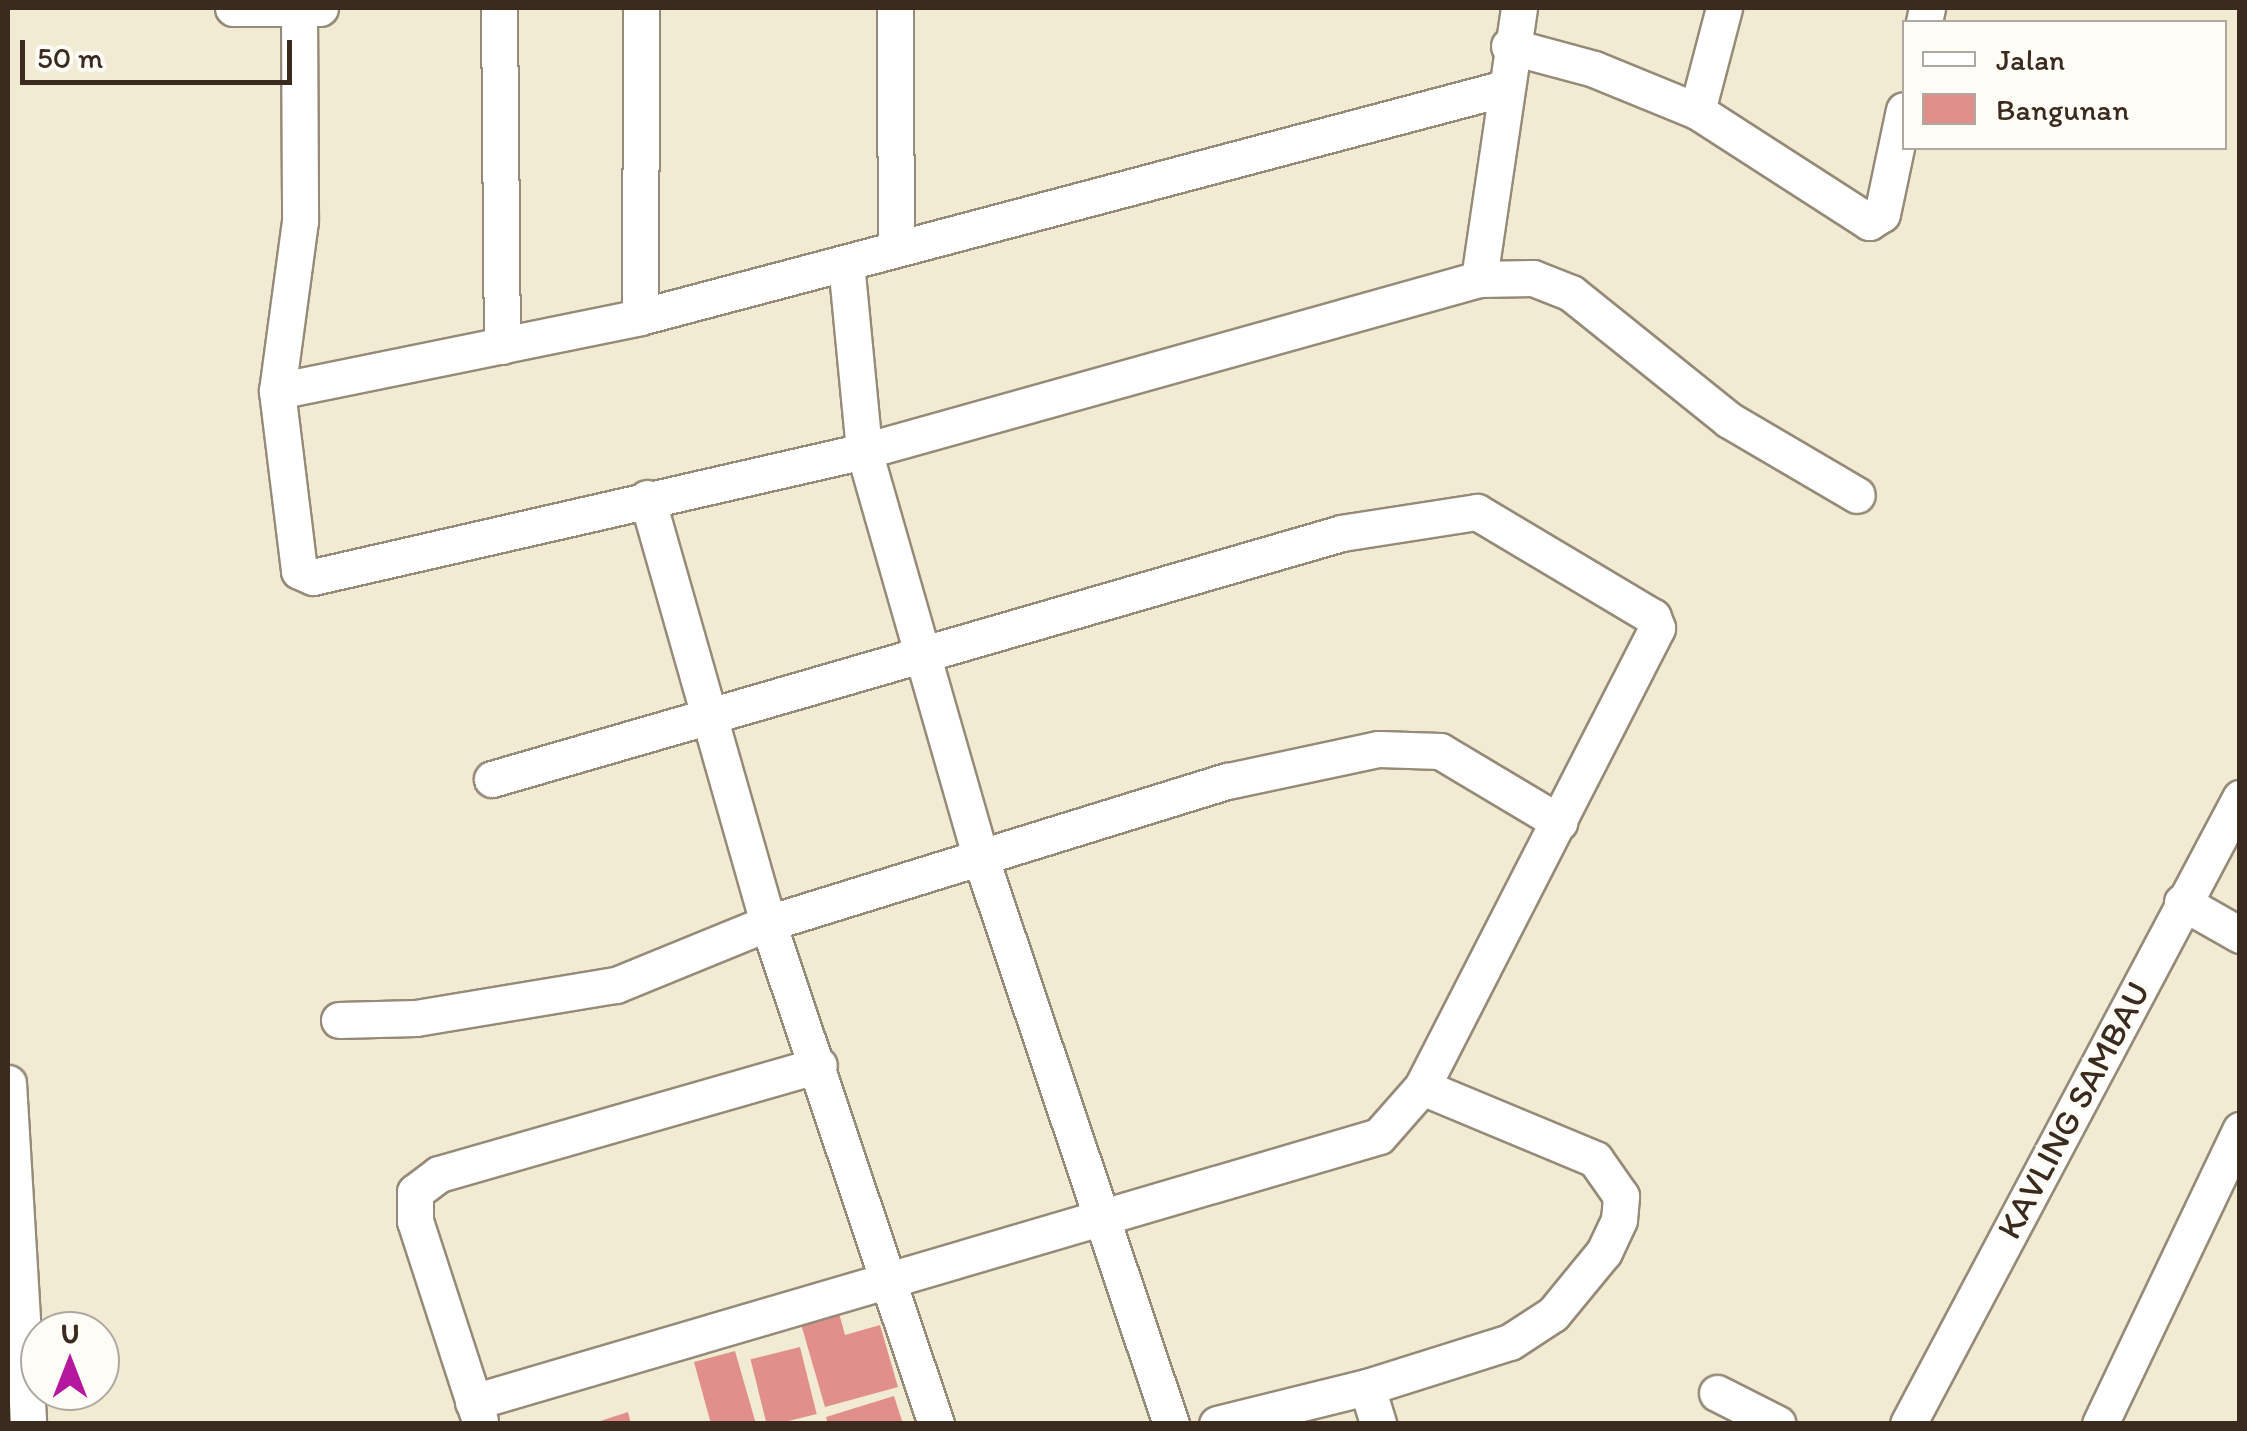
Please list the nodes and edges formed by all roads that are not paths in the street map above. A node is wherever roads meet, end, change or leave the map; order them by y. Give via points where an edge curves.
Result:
1 (232, 8) edge
2 (310, 8) edge
3 (499, 8) edge
4 (641, 8) edge
5 (895, 8) edge
6 (1519, 8) edge
7 (1724, 8) edge
8 (1510, 46) junction
9 (1505, 88) junction
10 (1697, 111) junction
11 (1902, 119) edge
12 (896, 250) junction
13 (846, 262) junction
14 (1479, 279) junction
15 (640, 317) junction
16 (502, 346) junction
17 (277, 391) junction
18 (864, 451) junction
19 (1857, 495) dead end
20 (647, 498) junction
21 (926, 655) junction
22 (712, 711) junction
23 (492, 779) dead end
24 (2240, 798) edge
25 (1559, 822) junction
26 (980, 859) junction
27 (2182, 902) junction
28 (768, 923) junction
29 (2240, 936) edge
30 (338, 1020) dead end
31 (819, 1065) junction
32 (8, 1083) edge
33 (1422, 1087) junction
34 (2240, 1130) edge
35 (1098, 1220) junction
36 (888, 1282) junction
37 (1367, 1388) junction
38 (1717, 1394) dead end
39 (477, 1413) edge
40 (28, 1424) edge
41 (936, 1424) edge
42 (1171, 1424) edge
43 (1217, 1424) edge
44 (1378, 1424) edge
45 (1778, 1424) edge
46 (1908, 1424) edge
47 (2100, 1424) edge

1 - 2 street
2 - 17 street via 300,221
3 - 16 street
4 - 15 street
5 - 12 street
6 - 8 street
7 - 10 street
8 - 9 street
8 - 10 street via 1594,69
9 - 12 street
9 - 14 street
10 - 11 street via 1869,222 1882,214
12 - 13 street
13 - 15 street
13 - 18 street
14 - 18 street
14 - 19 street via 1533,278 1570,293 1729,420
15 - 16 street
16 - 17 street
17 - 20 street via 298,571 312,577
18 - 20 street
18 - 21 street
20 - 22 street
21 - 22 street
21 - 25 street via 1342,533 1477,512 1656,623 1656,638
21 - 26 street
22 - 23 street
22 - 28 street
24 - 27 street, KAVLING SAMBAU
25 - 26 street via 1440,751 1379,749 1228,782
25 - 33 street
26 - 28 street
26 - 35 street
27 - 29 street
27 - 46 street, KAVLING SAMBAU
28 - 30 street via 616,984 416,1018
28 - 31 street
31 - 36 street
31 - 39 street via 439,1174 416,1192 416,1222
32 - 40 street
33 - 35 street via 1379,1136
33 - 37 street via 1595,1159 1617,1183 1619,1220 1604,1252 1534,1331
34 - 47 street
35 - 36 street
35 - 42 street
36 - 39 street
36 - 41 street
37 - 43 street
37 - 44 street
38 - 45 street

